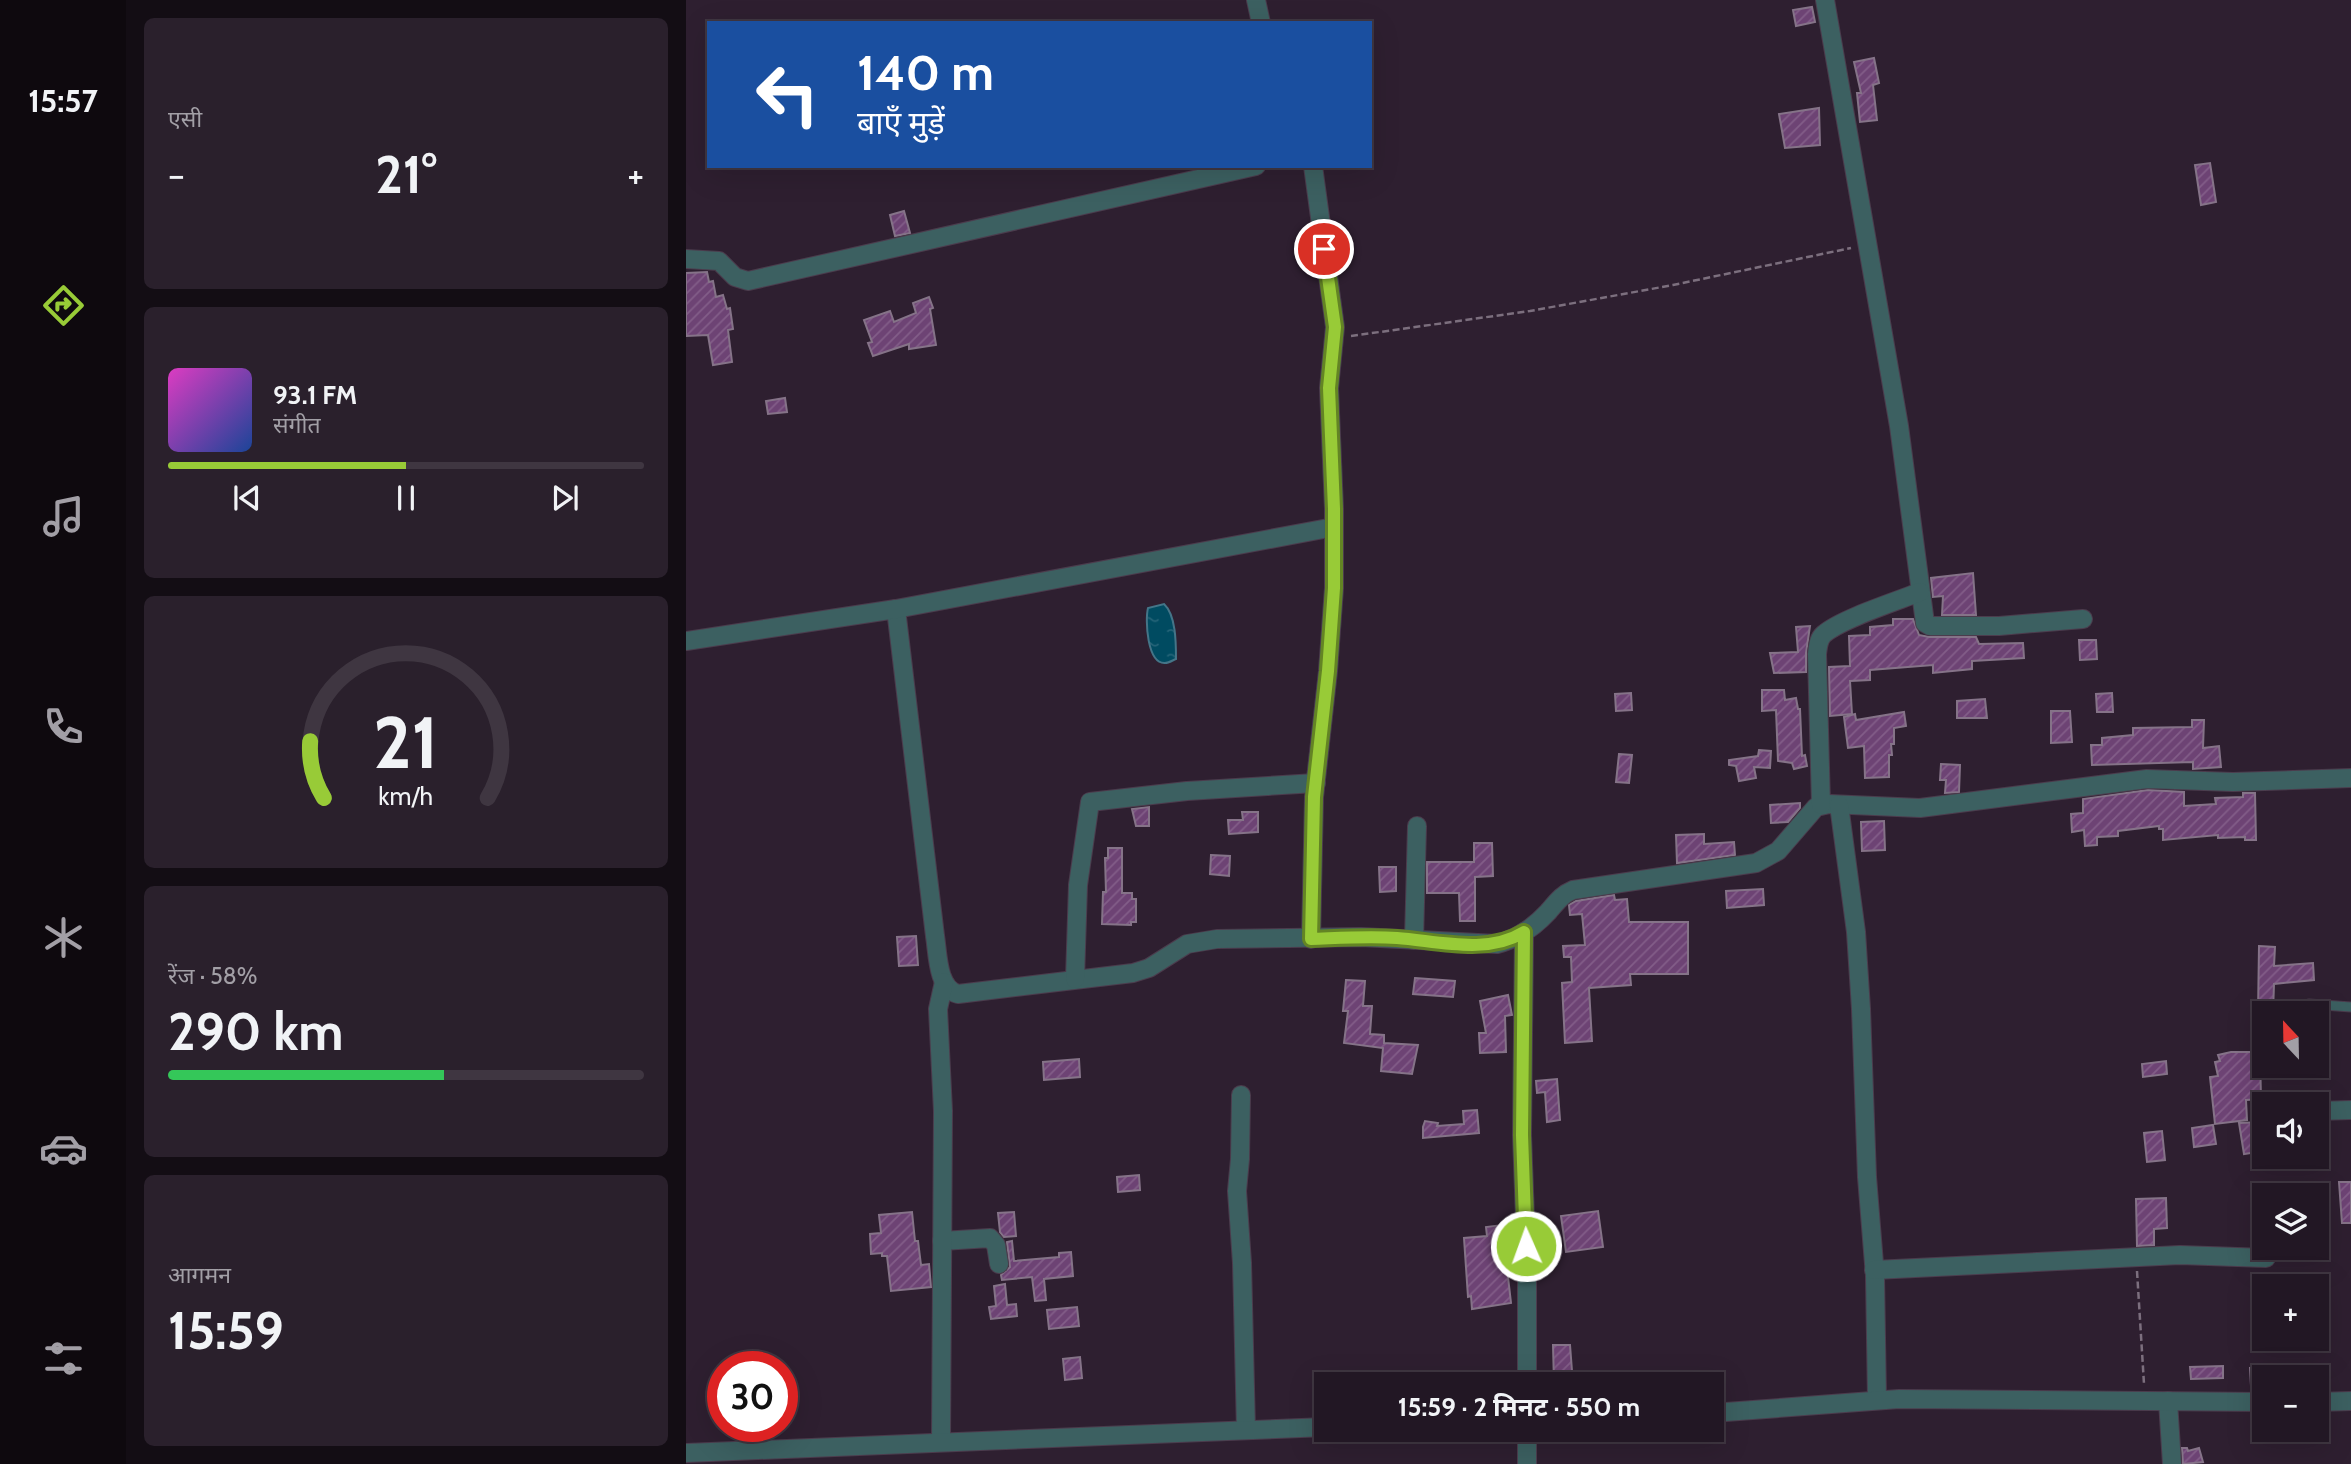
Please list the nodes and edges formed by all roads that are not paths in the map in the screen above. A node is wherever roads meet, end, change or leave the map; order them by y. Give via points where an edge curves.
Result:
1 (1256, 0) edge
2 (1825, 0) edge
3 (1261, 21) edge
4 (1247, 168) edge
5 (1312, 168) edge
6 (686, 260) edge
7 (1334, 527) junction
8 (1920, 592) junction
9 (896, 609) junction
10 (2083, 619) dead end
11 (686, 641) edge
12 (2351, 778) edge
13 (1316, 783) junction
14 (1830, 805) junction
15 (1417, 826) dead end
16 (1524, 932) junction
17 (1311, 939) junction
18 (1414, 940) junction
19 (1075, 979) junction
20 (944, 982) junction
21 (2329, 1005) edge
22 (2351, 1007) edge
23 (1241, 1095) dead end
24 (2351, 1110) edge
25 (2329, 1111) edge
26 (942, 1241) junction
27 (2252, 1258) edge
28 (999, 1264) dead end
29 (1874, 1270) junction
30 (1527, 1372) edge
31 (1877, 1400) junction
32 (2168, 1401) junction
33 (2351, 1401) edge
34 (2252, 1402) edge
35 (2329, 1402) edge
36 (1724, 1412) edge
37 (1314, 1427) edge
38 (1246, 1430) junction
39 (941, 1442) junction
40 (1527, 1442) edge
41 (689, 1456) edge
42 (1527, 1464) edge
43 (2172, 1464) edge

1 - 3 street
2 - 8 street via 1899,426
4 - 6 street via 748,281 735,277 719,261
5 - 7 street via 1335,327 1329,388
7 - 9 street
7 - 13 street via 1334,588
8 - 10 street via 1930,626
8 - 14 street via 1822,635 1817,654
9 - 11 street
9 - 20 street
12 - 14 street via 2147,779 1920,808
13 - 17 street
13 - 19 street via 1090,802 1078,885
14 - 16 street via 1816,807 1766,859 1740,867 1573,890
14 - 29 street via 1857,945
15 - 18 street
16 - 18 street via 1497,944
16 - 30 street
17 - 18 street
17 - 19 street via 1191,943 1141,971
19 - 20 street via 967,995 950,992
20 - 26 street via 938,1009
21 - 22 lane
23 - 38 street via 1237,1191
24 - 25 street
26 - 28 street via 990,1238
26 - 39 street
27 - 29 street via 2180,1255
29 - 31 street
31 - 32 street
31 - 36 street
32 - 34 street
32 - 43 street
33 - 35 street
37 - 38 street
38 - 39 street
39 - 41 street
40 - 42 street

